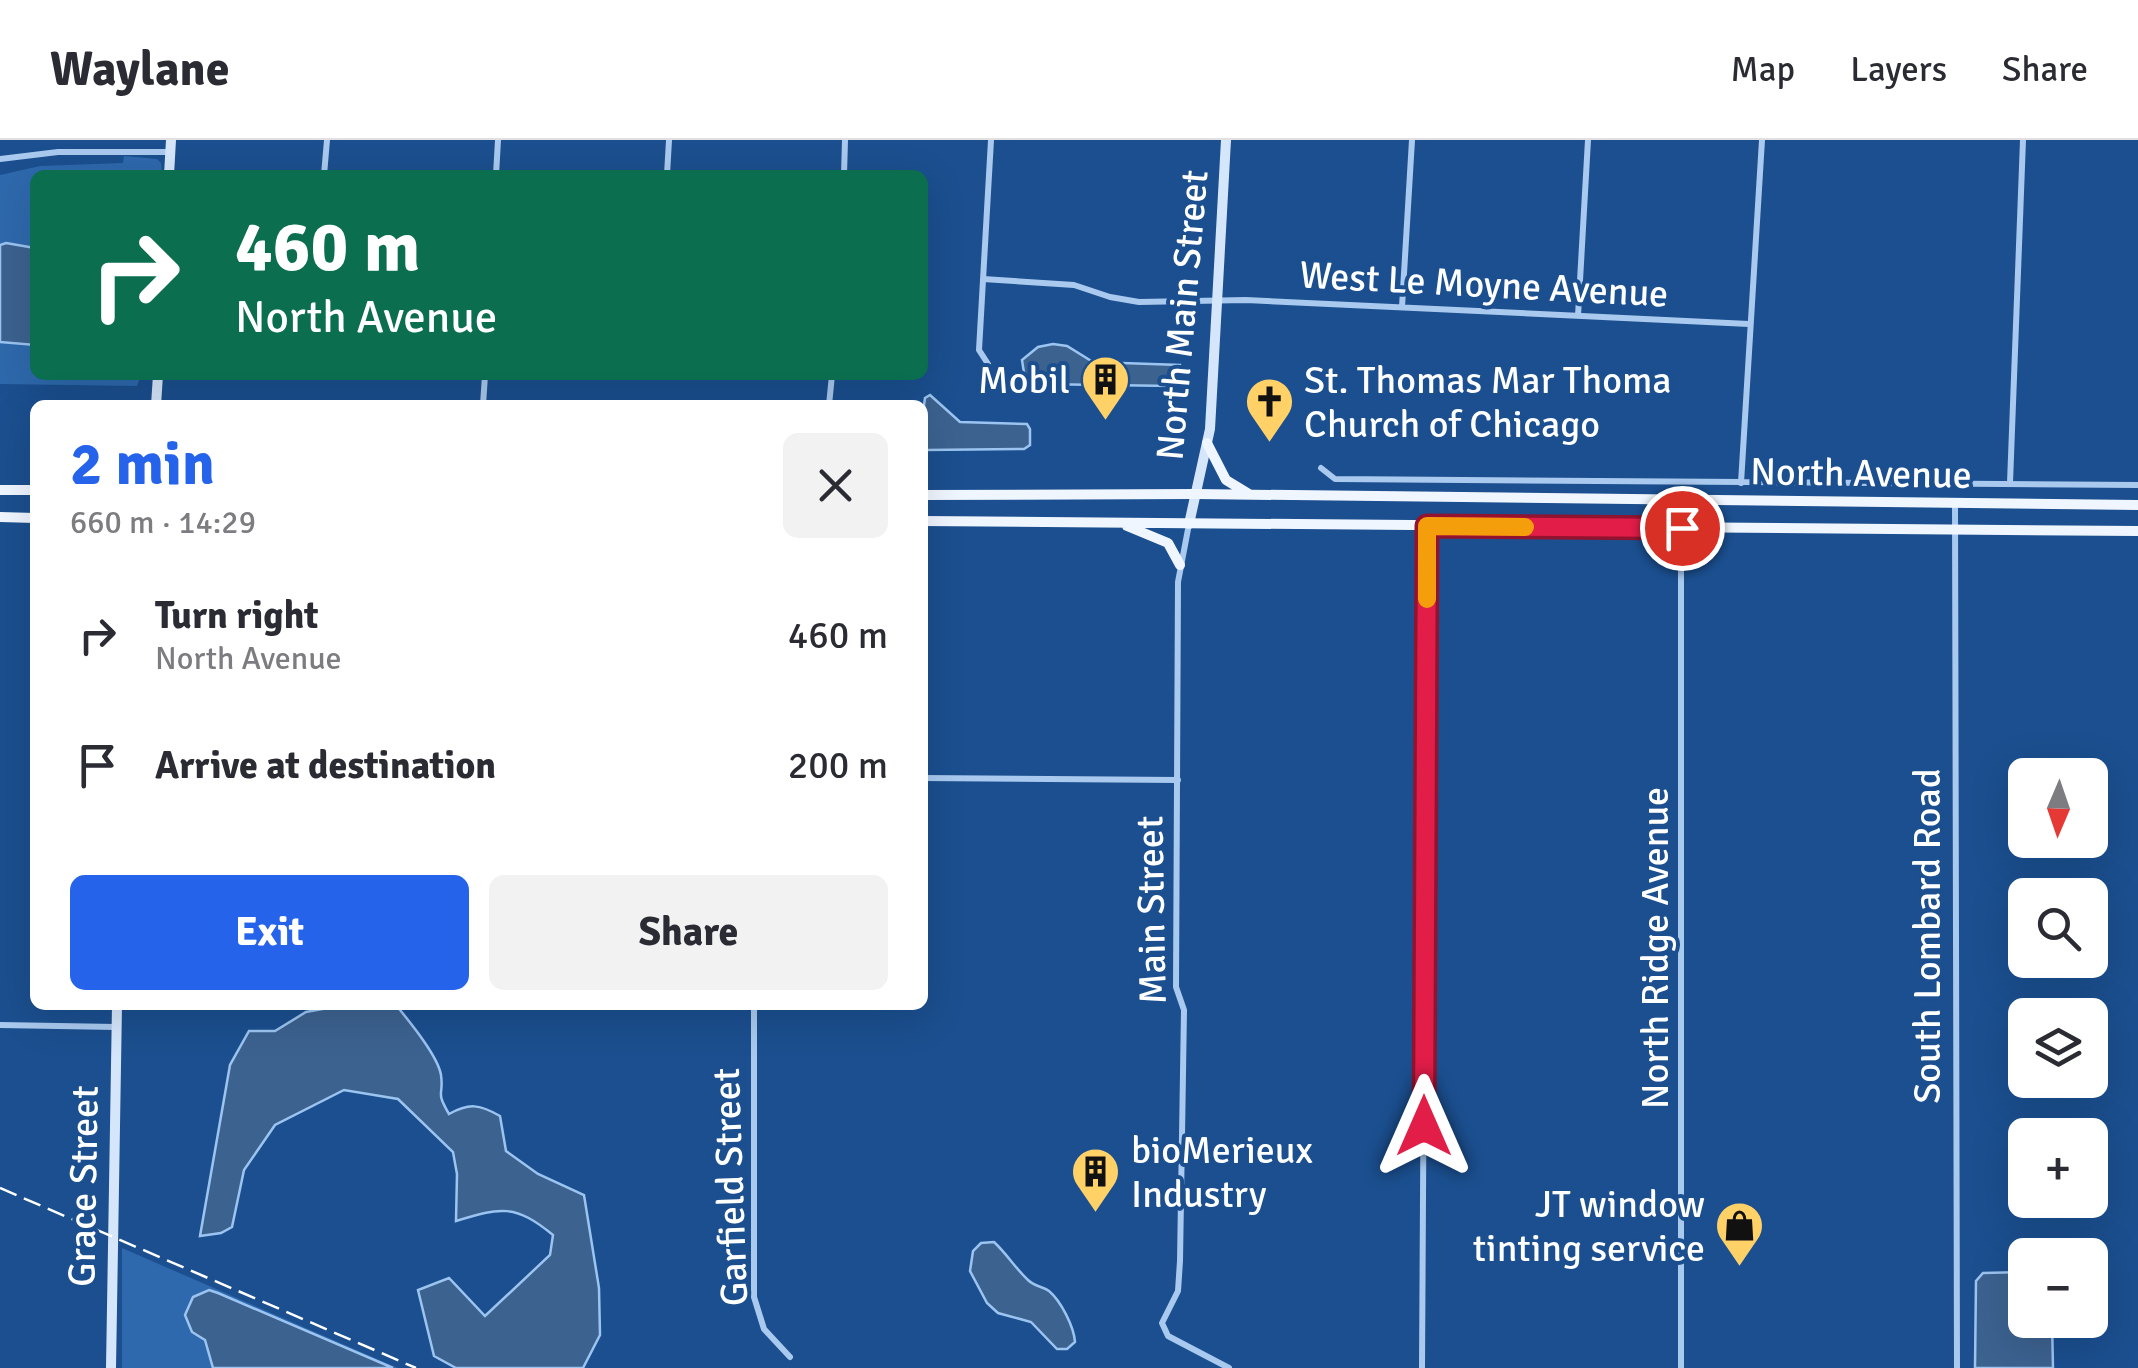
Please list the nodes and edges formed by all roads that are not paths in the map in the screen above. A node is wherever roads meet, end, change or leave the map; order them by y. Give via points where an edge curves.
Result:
1 (327, 140) edge
2 (498, 140) edge
3 (669, 140) edge
4 (845, 140) edge
5 (990, 140) edge
6 (1226, 140) edge
7 (1412, 140) edge
8 (1588, 140) edge
9 (1762, 140) edge
10 (2023, 140) edge
11 (171, 146) edge
12 (0, 159) edge
13 (324, 170) edge
14 (496, 170) edge
15 (667, 170) edge
16 (844, 170) edge
17 (983, 279) junction
18 (1216, 300) junction
19 (1402, 308) junction
20 (1578, 316) junction
21 (1749, 324) junction
22 (988, 364) dead end
23 (1207, 443) junction
24 (1321, 468) dead end
25 (1741, 483) junction
26 (2010, 484) junction
27 (2138, 485) edge
28 (0, 490) edge
29 (30, 490) edge
30 (928, 494) edge
31 (1196, 494) junction
32 (1250, 494) junction
33 (1955, 504) junction
34 (2138, 505) edge
35 (0, 517) edge
36 (30, 518) edge
37 (928, 521) edge
38 (1122, 523) junction
39 (1188, 524) junction
40 (1427, 526) junction
41 (1682, 528) junction
42 (2138, 531) edge
43 (1954, 532) junction
44 (1180, 565) junction
45 (928, 778) edge
46 (1178, 780) junction
47 (117, 1010) edge
48 (754, 1010) edge
49 (0, 1025) edge
50 (116, 1027) junction
51 (790, 1357) dead end
52 (111, 1368) edge
53 (1229, 1368) edge
54 (1422, 1368) edge
55 (1681, 1368) edge
56 (1957, 1368) edge

1 - 13 street
2 - 14 street
3 - 15 street
4 - 16 street
5 - 17 street
6 - 18 street, North Main Street
7 - 19 street
8 - 20 street
9 - 21 street
10 - 26 street
11 - 12 street
17 - 18 street, West Le Moyne Avenue via 1074,284 1139,302
17 - 22 street via 979,350
18 - 19 street, West Le Moyne Avenue
18 - 23 street, North Main Street
19 - 20 street, West Le Moyne Avenue
20 - 21 street, West Le Moyne Avenue
21 - 25 street
23 - 31 street, North Main Street
23 - 32 main road via 1226,480
24 - 25 street, North Avenue via 1335,479
25 - 26 street, North Avenue
26 - 27 street, North Avenue
28 - 29 main road
30 - 31 main road, North Avenue
31 - 32 main road, North Avenue
31 - 39 street, Main Street
32 - 33 main road, North Avenue
33 - 34 main road, North Avenue
33 - 43 street, South Lombard Road
35 - 36 main road
37 - 38 main road, North Avenue
38 - 39 main road, North Avenue
38 - 44 main road via 1168,543
39 - 40 main road, North Avenue
39 - 44 street, Main Street
40 - 41 main road, North Avenue
40 - 54 street
41 - 43 main road, North Avenue
41 - 55 street, North Ridge Avenue
42 - 43 main road, North Avenue
43 - 56 street, South Lombard Road
44 - 46 street, Main Street
45 - 46 street
46 - 53 street, Main Street via 1176,987 1184,1010 1180,1260 1178,1291 1162,1323 1168,1336
47 - 50 street, Grace Street
48 - 51 street, Garfield Street via 754,1297 764,1329
49 - 50 street
50 - 52 street, Grace Street

